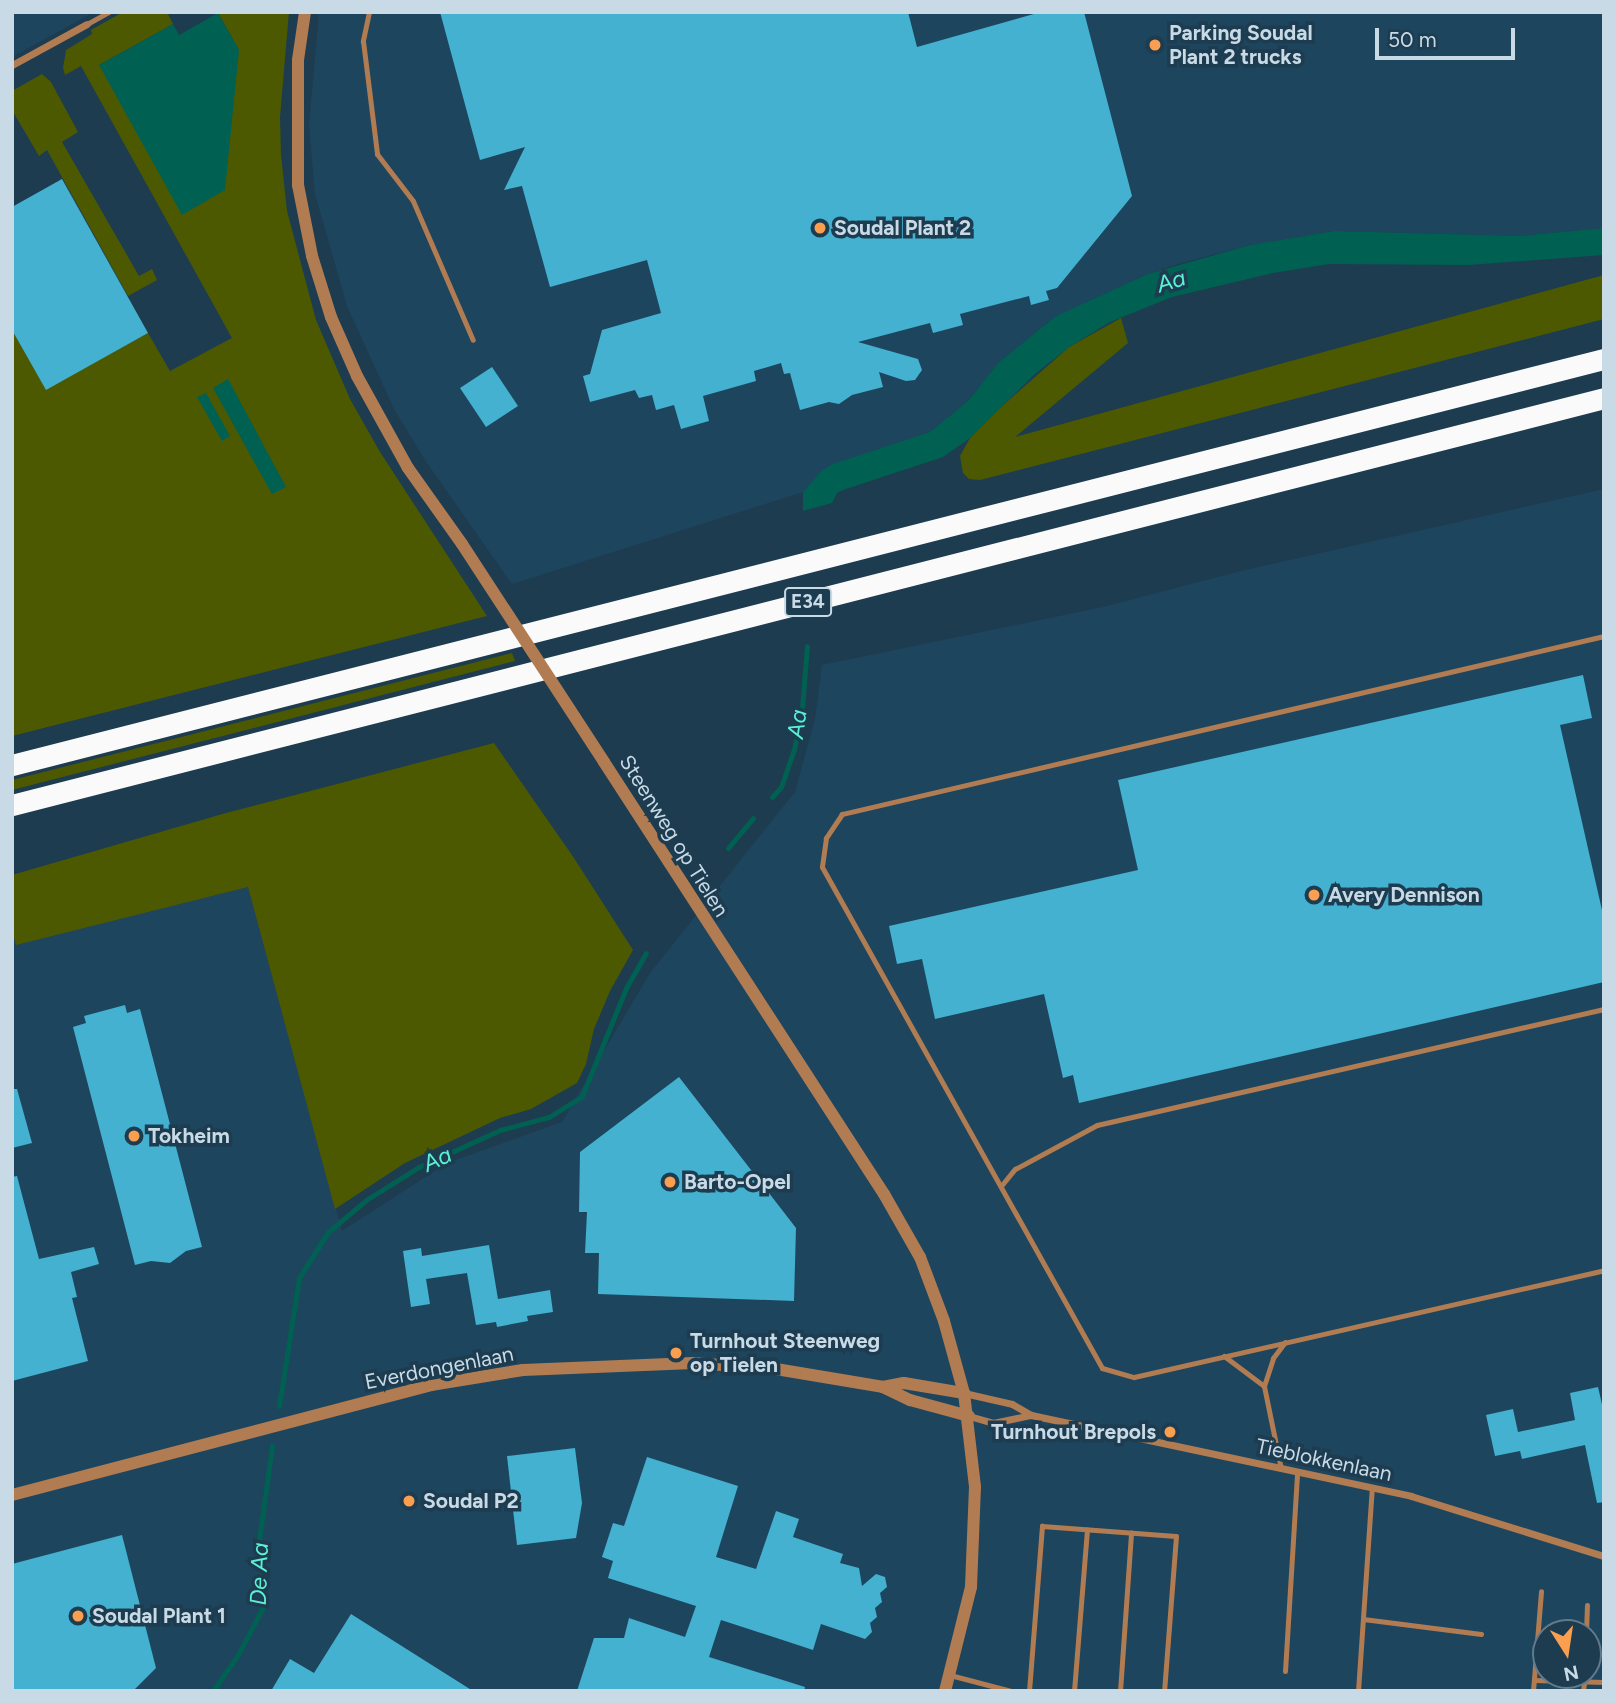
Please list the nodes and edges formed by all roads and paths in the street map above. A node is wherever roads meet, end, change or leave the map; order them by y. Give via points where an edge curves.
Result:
1 (109, 12) edge
2 (305, 12) edge
3 (369, 12) edge
4 (87, 24) joint
5 (12, 65) edge
6 (473, 340) dead end
7 (1604, 359) edge
8 (1604, 398) edge
9 (1604, 636) edge
10 (12, 765) edge
11 (12, 804) edge
12 (1604, 1009) edge
13 (1001, 1186) junction
14 (1604, 1270) edge
15 (1286, 1342) junction
16 (1224, 1356) junction
17 (1264, 1386) junction
18 (883, 1387) junction
19 (964, 1393) junction
20 (1031, 1415) junction
21 (969, 1416) junction
22 (1281, 1469) junction
23 (1297, 1472) junction
24 (1372, 1488) junction
25 (12, 1495) edge
26 (1087, 1530) junction
27 (1130, 1532) junction
28 (1604, 1556) edge
29 (1541, 1591) dead end
30 (1587, 1605) dead end
31 (1363, 1619) junction
32 (1539, 1619) edge
33 (1586, 1619) edge
34 (1481, 1634) dead end
35 (1285, 1671) dead end
36 (950, 1675) junction
37 (945, 1691) edge
38 (1012, 1691) edge
39 (1029, 1691) edge
40 (1074, 1691) edge
41 (1120, 1691) edge
42 (1164, 1691) edge
43 (1358, 1691) edge

1 - 4 lane
2 - 19 street, Steenweg op Tielen, bridge via 298,60 298,185 312,256 331,317 357,376 408,468 884,1194 920,1257
3 - 6 lane via 363,41 377,154 413,201
4 - 5 street
7 - 10 highway, E34
8 - 11 highway, E34
9 - 13 lane via 842,814 826,838 821,867
12 - 13 lane via 1097,1125 1015,1169
13 - 16 lane via 1102,1368 1134,1377
14 - 15 lane
15 - 16 lane
15 - 17 lane via 1273,1358
16 - 17 lane
17 - 22 lane
18 - 19 street, Everdongenlaan via 904,1383
18 - 21 street, Everdongenlaan via 910,1400
18 - 25 street, Everdongenlaan via 776,1369 693,1363 523,1370 431,1385
19 - 20 street, Tieblokkenlaan via 1012,1404
19 - 21 street, Steenweg op Tielen
20 - 21 street, Tieblokkenlaan via 993,1423
20 - 22 street, Tieblokkenlaan
21 - 36 street, Steenweg op Tielen via 975,1487 971,1587
22 - 23 street, Tieblokkenlaan
23 - 24 street, Tieblokkenlaan
23 - 35 lane
24 - 28 street, Tieblokkenlaan
24 - 31 lane
26 - 27 lane
26 - 39 lane via 1042,1526
26 - 40 lane
27 - 41 lane
27 - 42 lane via 1176,1536
29 - 32 lane
30 - 33 lane
31 - 34 lane
31 - 43 lane
36 - 37 street, Steenweg op Tielen
36 - 38 lane

